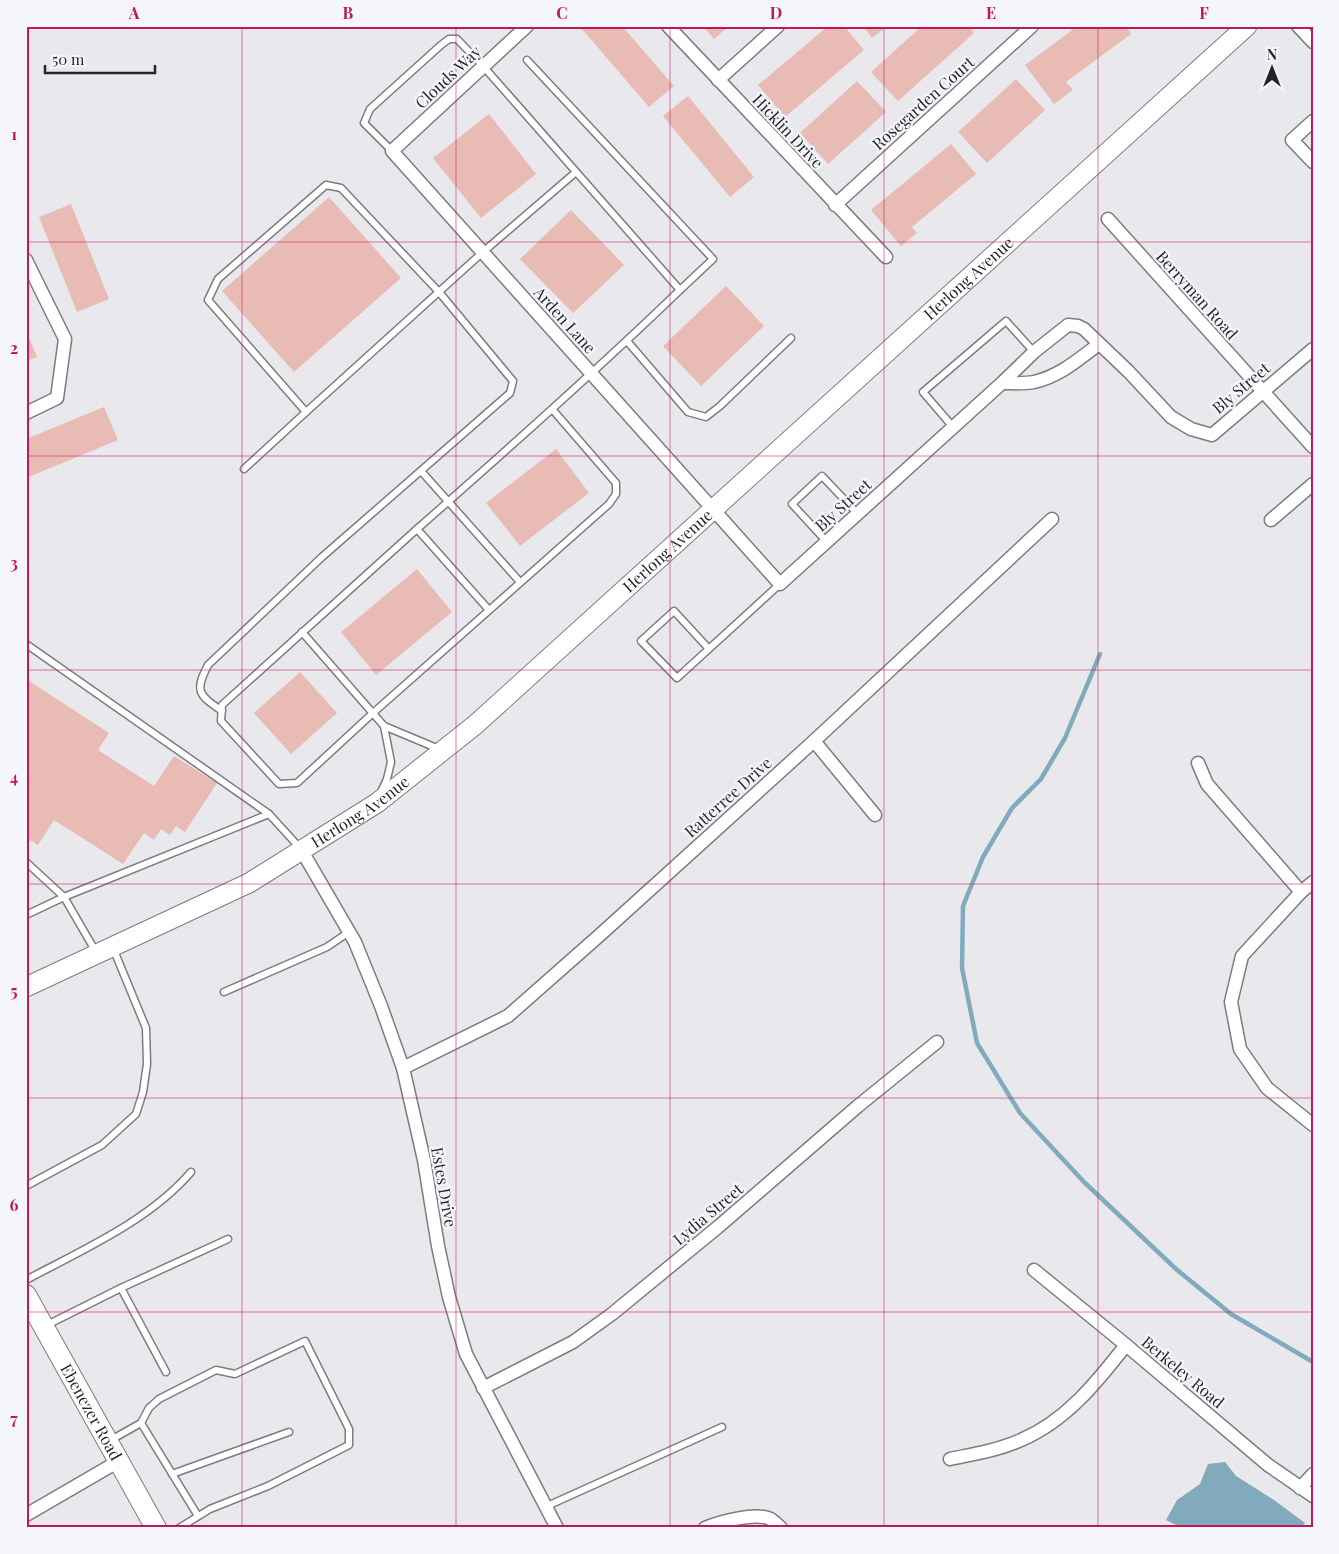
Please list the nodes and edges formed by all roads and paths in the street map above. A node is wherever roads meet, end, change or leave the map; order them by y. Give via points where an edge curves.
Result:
1 (527, 26) edge
2 (668, 26) edge
3 (778, 26) edge
4 (1032, 26) edge
5 (1247, 26) edge
6 (1298, 26) edge
7 (1313, 42) edge
8 (527, 60) dead end
9 (484, 66) junction
10 (718, 80) junction
11 (1313, 121) edge
12 (392, 151) junction
13 (1313, 162) edge
14 (576, 172) junction
15 (835, 205) junction
16 (1108, 219) dead end
17 (483, 252) junction
18 (886, 257) dead end
19 (26, 260) edge
20 (680, 290) junction
21 (439, 292) junction
22 (790, 338) dead end
23 (627, 341) junction
24 (1099, 344) junction
25 (1313, 349) edge
26 (1034, 352) junction
27 (591, 374) junction
28 (1002, 383) junction
29 (1262, 392) junction
30 (552, 409) junction
31 (306, 412) junction
32 (26, 413) edge
33 (953, 427) junction
34 (1313, 447) edge
35 (244, 469) dead end
36 (421, 471) junction
37 (1313, 484) edge
38 (448, 502) junction
39 (714, 511) junction
40 (858, 514) junction
41 (1052, 519) dead end
42 (1271, 520) dead end
43 (417, 529) junction
44 (827, 542) junction
45 (520, 582) junction
46 (780, 584) junction
47 (488, 610) junction
48 (302, 632) junction
49 (26, 644) edge
50 (709, 649) junction
51 (222, 711) junction
52 (373, 713) junction
53 (384, 726) junction
54 (814, 741) junction
55 (442, 751) junction
56 (1198, 763) dead end
57 (377, 803) junction
58 (270, 814) junction
59 (875, 815) dead end
60 (302, 851) junction
61 (28, 865) edge
62 (1313, 882) edge
63 (1301, 892) junction
64 (64, 897) junction
65 (26, 915) edge
66 (349, 932) junction
67 (105, 950) junction
68 (26, 987) edge
69 (224, 992) dead end
70 (937, 1042) dead end
71 (403, 1068) junction
72 (1313, 1124) edge
73 (190, 1172) dead end
74 (26, 1186) edge
75 (228, 1239) dead end
76 (1034, 1270) dead end
77 (26, 1280) edge
78 (121, 1288) junction
79 (26, 1295) edge
80 (44, 1327) junction
81 (1126, 1345) junction
82 (166, 1372) dead end
83 (483, 1388) junction
84 (141, 1423) junction
85 (722, 1427) dead end
86 (289, 1432) dead end
87 (108, 1442) junction
88 (950, 1459) dead end
89 (119, 1461) junction
90 (172, 1474) junction
91 (1313, 1474) edge
92 (1300, 1488) junction
93 (1313, 1496) edge
94 (545, 1507) junction
95 (26, 1515) edge
96 (198, 1516) junction
97 (156, 1528) edge
98 (179, 1528) edge
99 (557, 1528) edge
100 (705, 1528) edge
101 (781, 1528) edge

1 - 9 street, Clouds Way
2 - 10 street, Hicklin Drive
3 - 10 street
4 - 15 street, Rosegarden Court
5 - 39 street, Herlong Avenue
6 - 7 street
8 - 20 lane via 713,259
9 - 12 street, Clouds Way
9 - 12 lane via 457,39 449,39 370,109 364,123
9 - 14 lane
10 - 15 street, Hicklin Drive
11 - 13 street via 1292,140
12 - 17 street, Arden Lane
14 - 17 lane
14 - 20 lane
15 - 18 street, Hicklin Drive
16 - 29 street, Berryman Road
17 - 21 lane
17 - 27 street, Arden Lane
19 - 32 street via 65,339 57,398
20 - 23 lane
21 - 31 lane
21 - 31 lane via 341,188 326,185 218,280 208,300
21 - 36 lane via 514,381 510,393
22 - 23 lane via 706,417 688,412
23 - 27 lane
24 - 26 street, Bly Street via 1084,329 1068,325
24 - 28 street via 1050,377 1032,382
24 - 29 street, Bly Street via 1171,417 1191,429 1212,434
25 - 29 street, Bly Street
26 - 28 street, Bly Street
26 - 33 lane via 1006,320 924,392
27 - 30 lane
27 - 39 street, Arden Lane
28 - 33 street, Bly Street
29 - 34 street, Berryman Road
30 - 38 lane
30 - 45 lane via 616,483 616,494 609,504
31 - 35 lane
33 - 40 street, Bly Street
36 - 38 lane
36 - 51 lane via 322,557 208,665 200,691 205,699
37 - 42 street
38 - 43 lane
38 - 45 lane
39 - 46 street
39 - 55 street, Herlong Avenue via 483,719
40 - 44 street, Bly Street
40 - 44 lane via 822,476 792,504
41 - 54 street, Ratterree Drive
43 - 47 lane
43 - 48 lane
44 - 46 street, Bly Street
45 - 47 lane
46 - 50 lane
47 - 52 lane
48 - 51 lane via 222,705
48 - 52 lane
49 - 58 lane
50 - 50 lane via 677,678 641,641 674,611
51 - 52 lane via 221,721 279,784 297,783
52 - 53 lane
53 - 55 lane
53 - 57 lane via 391,762
54 - 59 street
54 - 71 street, Ratterree Drive via 508,1016
55 - 57 street, Herlong Avenue
56 - 63 street via 1207,784
57 - 60 street, Herlong Avenue
58 - 60 lane
58 - 64 lane
60 - 66 street, Estes Drive
60 - 67 street, Herlong Avenue via 249,882
61 - 64 lane
62 - 63 street
63 - 72 street via 1242,956 1231,1002 1240,1049 1267,1088
64 - 65 lane
64 - 67 lane
66 - 69 lane via 327,947
66 - 71 street, Estes Drive
67 - 68 street, Herlong Avenue
67 - 74 lane via 146,1028 147,1064 136,1114 102,1145
70 - 83 street, Lydia Street via 612,1314 573,1342
71 - 83 street, Estes Drive via 449,1297 466,1354
73 - 77 lane via 151,1209 100,1241
75 - 78 lane
76 - 81 street, Berkeley Road
78 - 80 lane
78 - 82 lane
79 - 80 main road, Ebenezer Road
80 - 87 main road, Ebenezer Road
81 - 88 street via 1103,1375 1059,1418 1022,1440
81 - 92 street, Berkeley Road via 1268,1465
83 - 94 street, Estes Drive
84 - 87 lane
84 - 90 lane
84 - 96 lane via 149,1408 159,1399 208,1374 216,1370 235,1374 305,1341 349,1429 349,1445 268,1486
85 - 94 lane
86 - 90 lane
87 - 89 main road, Ebenezer Road
89 - 95 street
89 - 97 main road, Ebenezer Road
90 - 96 lane
91 - 92 street
92 - 93 street, Berkeley Road
94 - 99 street, Estes Drive
96 - 98 lane
100 - 101 street via 747,1517 770,1518

